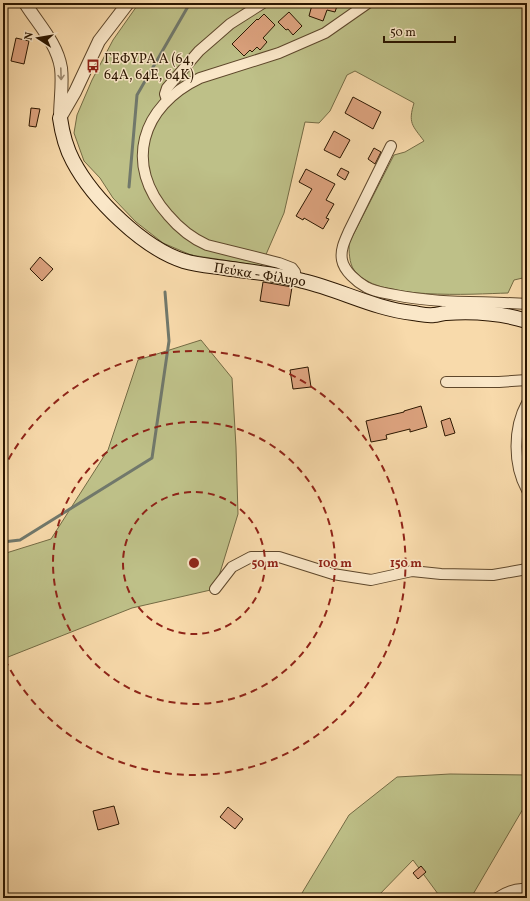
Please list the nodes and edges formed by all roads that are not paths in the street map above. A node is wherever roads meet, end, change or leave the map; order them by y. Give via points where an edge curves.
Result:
1 (25, 3) edge
2 (128, 3) edge
3 (263, 3) edge
4 (368, 3) edge
5 (167, 100) junction
6 (60, 118) junction
7 (391, 146) dead end
8 (296, 279) junction
9 (527, 304) edge
10 (526, 319) edge
11 (527, 380) edge
12 (446, 382) dead end
13 (527, 403) edge
14 (527, 490) edge
15 (527, 569) edge
16 (215, 589) dead end
17 (527, 890) edge
18 (497, 898) edge

1 -> 6 street via 58,56 61,77
2 - 6 street via 99,41
3 - 5 street via 230,24 199,51 167,88
4 - 5 street via 325,33 279,53 200,78
5 - 8 street via 149,127 143,152 148,185 157,201 182,230 197,240 213,247 290,267 296,272
6 - 8 main road, Πεύκα - Φίλυρο via 69,151 86,181 124,223 153,247 192,263
7 - 9 street via 343,244 342,260 346,270 366,288 383,293 417,299
8 - 10 main road, Πεύκα - Φίλυρο via 403,312 435,315 482,313
11 - 12 street
13 - 14 street via 516,443 521,474
15 - 16 street via 493,575 412,571 371,580 333,574 279,557 251,557 232,567
17 - 18 street via 506,893

